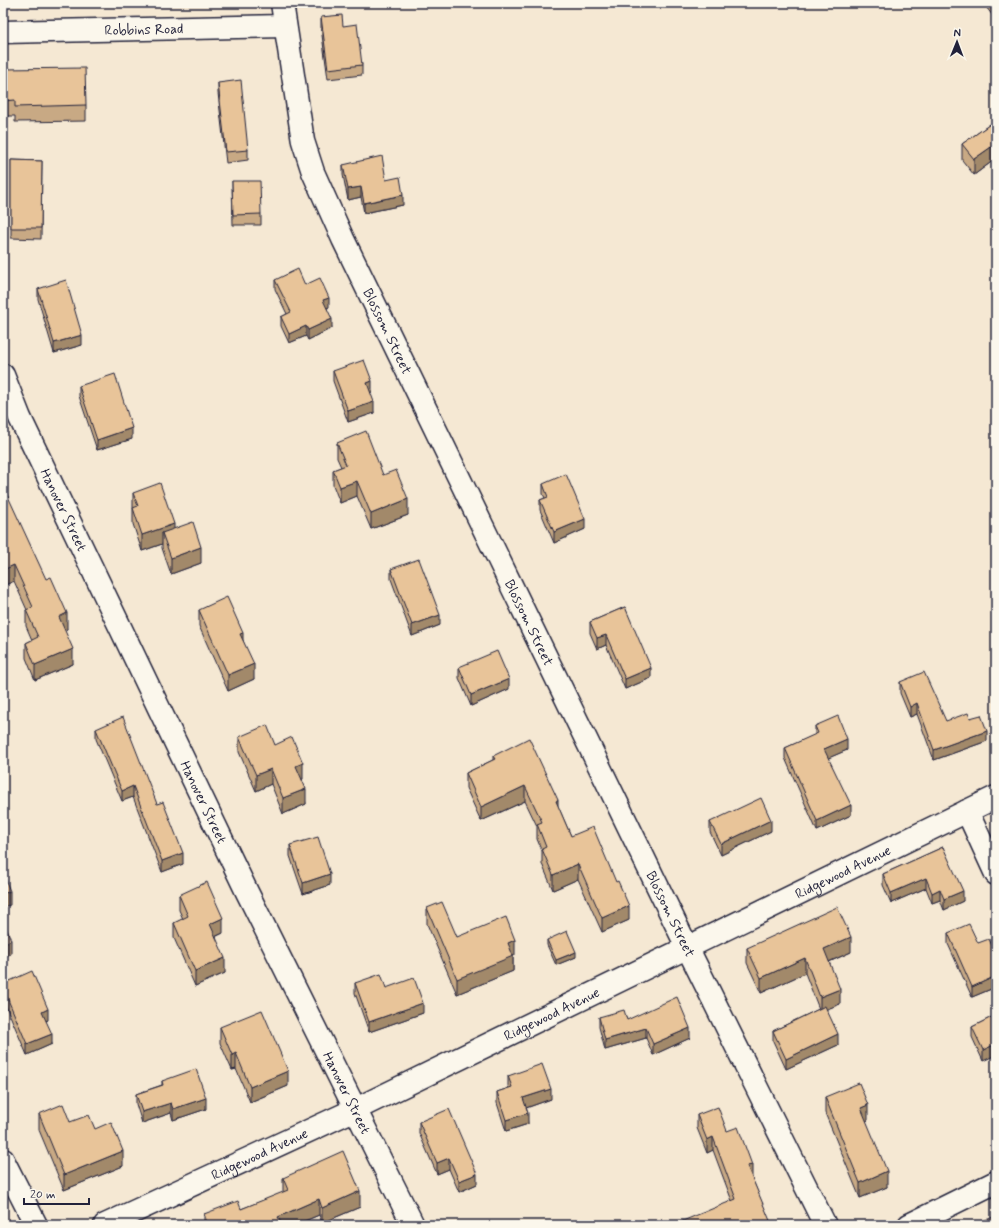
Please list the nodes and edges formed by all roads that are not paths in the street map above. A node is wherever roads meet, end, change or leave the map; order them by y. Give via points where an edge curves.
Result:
1 (282, 3) edge
2 (285, 26) junction
3 (3, 32) edge
4 (3, 375) edge
5 (996, 797) edge
6 (967, 811) junction
7 (996, 874) edge
8 (687, 947) junction
9 (356, 1109) junction
10 (3, 1160) edge
11 (996, 1182) edge
12 (36, 1225) edge
13 (105, 1225) edge
14 (413, 1225) edge
15 (825, 1225) edge
16 (909, 1225) edge

1 - 2 street, Blossom Street
2 - 3 street, Robbins Road
2 - 8 street, Blossom Street via 303,140 313,172
4 - 9 street, Hanover Street via 27,432 244,885
5 - 6 street, Ridgewood Avenue
6 - 7 street
6 - 8 street, Ridgewood Avenue
8 - 9 street, Ridgewood Avenue
8 - 15 street, Blossom Street
9 - 13 street, Ridgewood Avenue
9 - 14 street, Hanover Street
10 - 12 street
11 - 16 street

